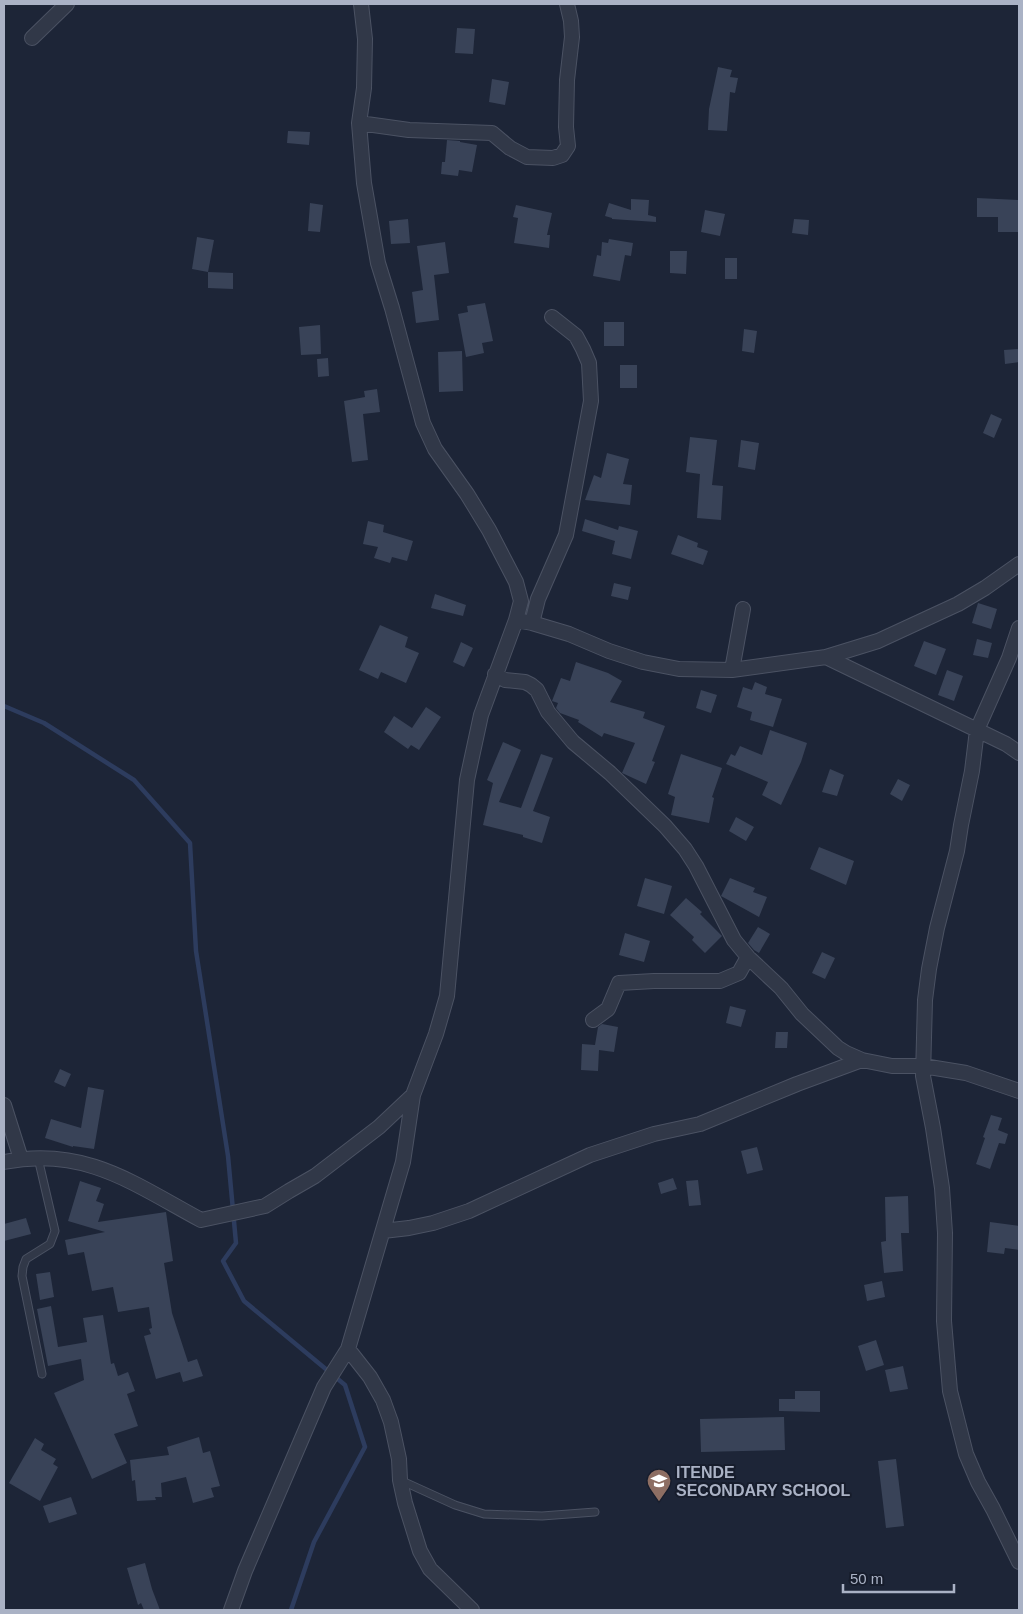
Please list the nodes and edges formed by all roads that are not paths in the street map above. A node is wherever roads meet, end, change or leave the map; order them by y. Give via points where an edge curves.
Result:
1 (67, 4) edge
2 (361, 4) edge
3 (567, 4) edge
4 (32, 38) dead end
5 (359, 123) junction
6 (552, 318) dead end
7 (1019, 564) edge
8 (743, 609) dead end
9 (516, 620) junction
10 (532, 623) junction
11 (1019, 628) edge
12 (826, 657) junction
13 (732, 670) junction
14 (495, 674) junction
15 (977, 730) junction
16 (1019, 753) edge
17 (748, 957) junction
18 (593, 1020) dead end
19 (862, 1060) junction
20 (923, 1066) junction
21 (1019, 1090) edge
22 (413, 1094) junction
23 (4, 1105) edge
24 (38, 1158) junction
25 (21, 1159) junction
26 (4, 1162) edge
27 (383, 1230) junction
28 (344, 1354) junction
29 (42, 1374) dead end
30 (400, 1480) junction
31 (596, 1512) dead end
32 (1019, 1562) edge
33 (230, 1610) edge
34 (472, 1610) edge

1 - 4 street
2 - 5 street via 365,39
3 - 5 street via 572,37 567,80 568,146 562,155 527,157 492,133 409,130
5 - 9 street via 364,183 378,263 423,423 436,449 490,530 516,582 521,601
6 - 10 street via 576,336 584,349 589,363 591,401 566,535 538,599
7 - 12 street via 985,588 925,620 878,641
8 - 13 street
9 - 10 street
9 - 14 street
10 - 13 street via 643,662 679,669
11 - 15 street
12 - 13 street
12 - 15 street
14 - 17 street via 505,680 525,682 537,690 548,712 573,742 666,826 696,866 734,940
14 - 22 street via 481,715 467,780 447,996
15 - 16 street
15 - 20 street via 957,851 929,969
17 - 18 street via 739,972 720,981 619,984 608,1010
17 - 19 street via 822,1033 846,1053
19 - 20 street via 892,1066
19 - 27 street via 700,1124 654,1134 590,1155 469,1211 417,1226
20 - 21 street via 966,1073
20 - 32 street via 942,1188 944,1321 950,1391 966,1454
22 - 24 street via 379,1127 315,1176 264,1206 201,1220 98,1167
22 - 27 street via 403,1162
23 - 25 street
24 - 25 street
24 - 29 lane via 55,1231 50,1244 26,1259 22,1276
25 - 26 street
27 - 28 street
28 - 30 street via 370,1376 383,1400 399,1459
28 - 33 street via 324,1387
30 - 31 lane via 455,1505 484,1514 542,1516
30 - 34 street via 420,1551 430,1569

